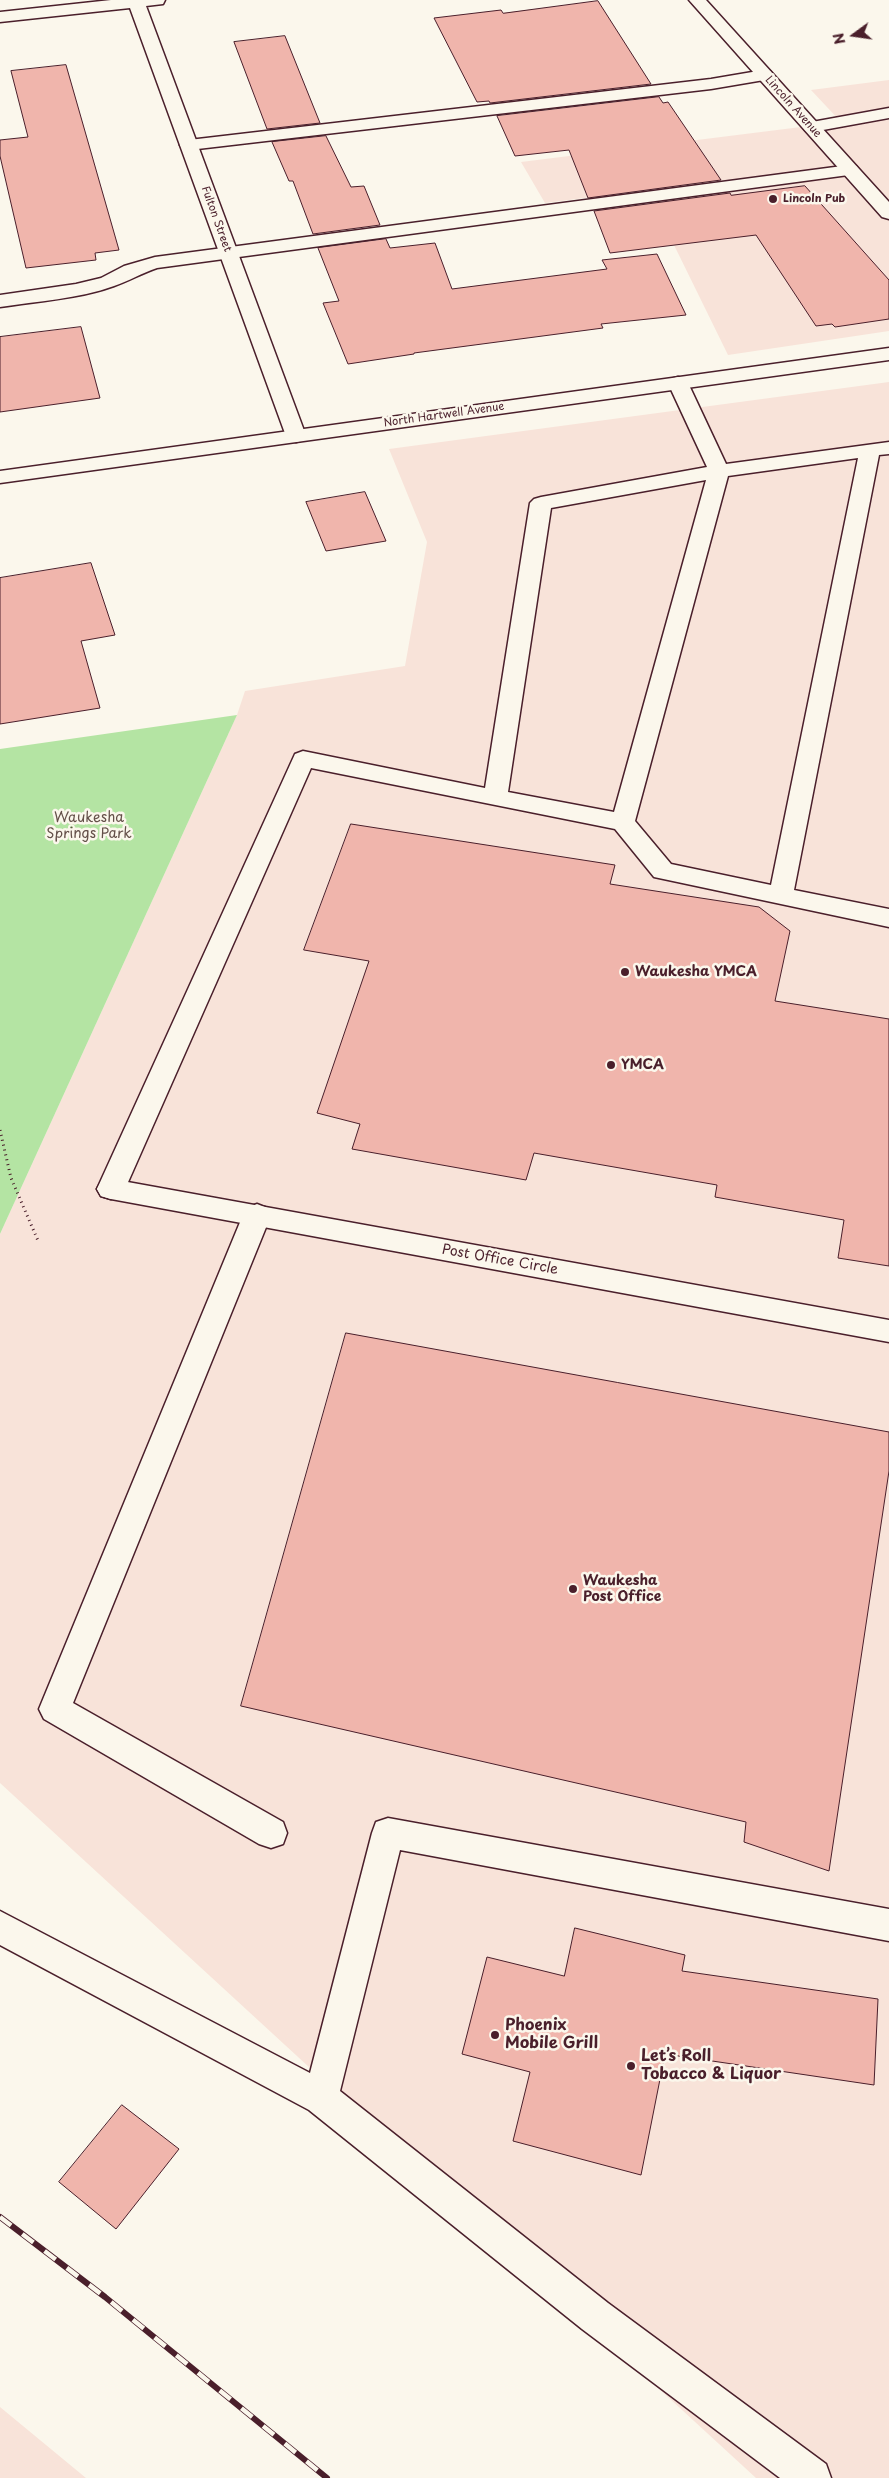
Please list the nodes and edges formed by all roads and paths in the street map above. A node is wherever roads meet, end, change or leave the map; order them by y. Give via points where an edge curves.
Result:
1 (157, 0) edge
2 (697, 0) edge
3 (136, 2) junction
4 (0, 17) edge
5 (764, 75) junction
6 (889, 113) edge
7 (812, 128) junction
8 (189, 145) junction
9 (850, 170) junction
10 (889, 213) edge
11 (228, 252) junction
12 (0, 301) edge
13 (889, 354) edge
14 (678, 383) junction
15 (296, 436) junction
16 (879, 450) edge
17 (719, 471) junction
18 (0, 477) edge
19 (495, 798) junction
20 (623, 822) junction
21 (781, 895) junction
22 (889, 918) edge
23 (0, 1130) edge
24 (257, 1215) junction
25 (39, 1243) dead end
26 (889, 1332) edge
27 (271, 1833) dead end
28 (889, 1925) edge
29 (0, 1927) edge
30 (321, 2098) junction
31 (812, 2478) edge

1 - 3 street
2 - 5 street, Lincoln Avenue
3 - 4 street
3 - 8 street, Fulton Street
5 - 7 street, Lincoln Avenue
5 - 8 street via 711,84
6 - 7 street
7 - 9 street, Lincoln Avenue
8 - 11 street, Fulton Street
9 - 10 street, Lincoln Avenue
9 - 11 street
11 - 12 street via 155,263 131,270 108,282 77,290
11 - 15 street, Fulton Street
13 - 14 street, North Hartwell Avenue
14 - 15 street, North Hartwell Avenue
14 - 17 street
15 - 18 street, North Hartwell Avenue
16 - 17 street
16 - 21 street
17 - 19 street via 541,503
17 - 20 street
19 - 20 street
19 - 24 street, Post Office Circle via 303,759 111,1189
20 - 21 street via 663,871
21 - 22 street
23 - 25 path via 11,1178
24 - 26 street, Post Office Circle
24 - 27 street via 55,1709
28 - 30 street via 388,1833
29 - 30 street
30 - 31 street via 595,2316

